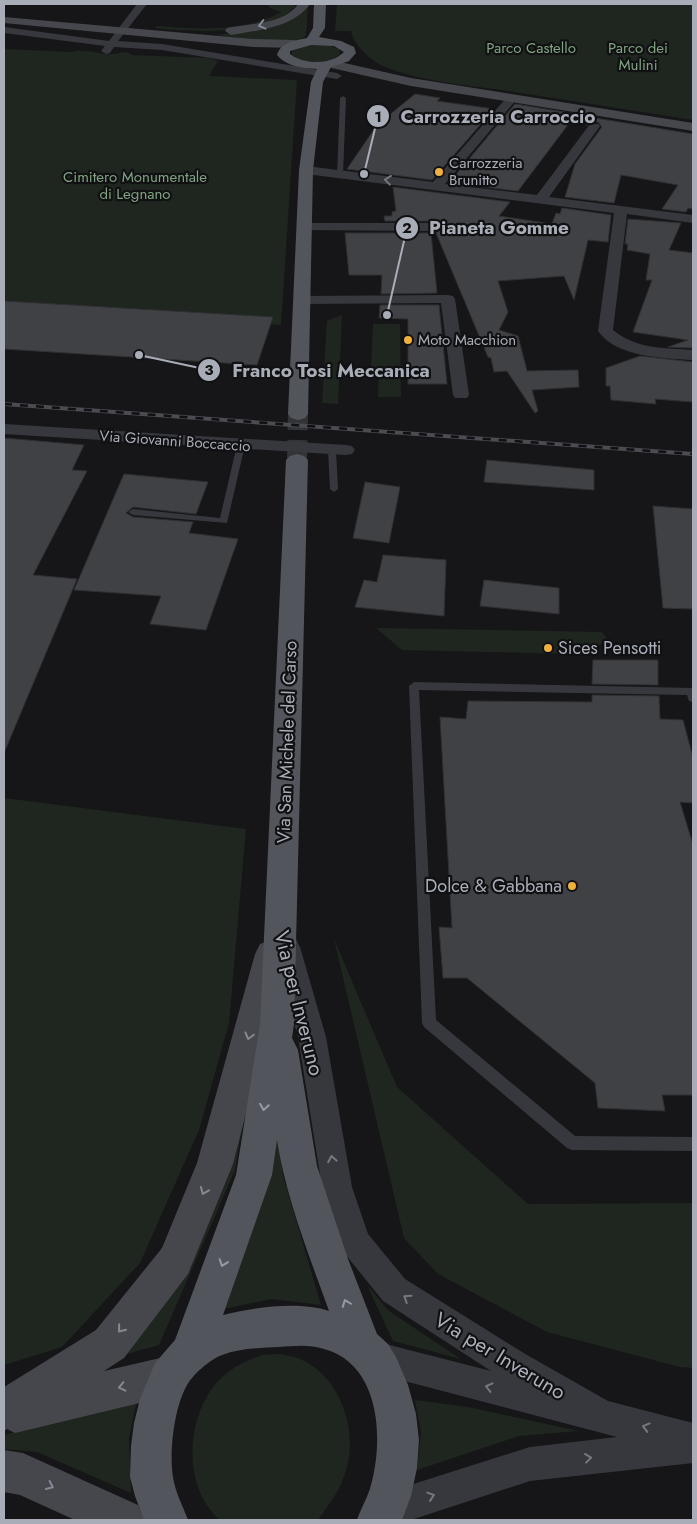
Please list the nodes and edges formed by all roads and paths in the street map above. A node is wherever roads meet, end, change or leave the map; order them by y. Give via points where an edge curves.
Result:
1 (142, 4) edge
2 (304, 4) edge
3 (320, 4) edge
4 (9, 10) edge
5 (4, 20) edge
6 (36, 21) junction
7 (320, 28) junction
8 (4, 30) edge
9 (122, 30) junction
10 (183, 35) junction
11 (225, 40) junction
12 (311, 41) junction
13 (336, 43) junction
14 (111, 44) junction
15 (295, 44) junction
16 (104, 53) dead end
17 (283, 55) junction
18 (348, 56) junction
19 (318, 69) junction
20 (337, 76) dead end
21 (388, 77) junction
22 (342, 98) dead end
23 (512, 98) junction
24 (594, 126) dead end
25 (693, 127) edge
26 (306, 170) junction
27 (340, 174) junction
28 (437, 186) junction
29 (540, 200) junction
30 (621, 210) junction
31 (693, 219) edge
32 (304, 227) junction
33 (436, 227) dead end
34 (302, 300) junction
35 (693, 355) edge
36 (461, 395) dead end
37 (298, 414) tunnel mouth
38 (4, 429) edge
39 (241, 445) junction
40 (339, 450) joint
41 (297, 460) tunnel mouth
42 (334, 489) dead end
43 (133, 512) dead end
44 (693, 698) edge
45 (280, 921) junction
46 (277, 1024) junction
47 (693, 1144) edge
48 (368, 1353) junction
49 (180, 1364) junction
50 (4, 1410) edge
51 (4, 1414) edge
52 (598, 1414) junction
53 (693, 1440) edge
54 (693, 1446) edge
55 (4, 1471) edge
56 (382, 1516) edge
57 (123, 1520) edge
58 (166, 1520) edge

1 - 9 street
2 -> 10 street via 295,14 268,24 231,32
3 - 7 main road
4 - 6 street
5 - 6 street
6 - 9 street
7 - 12 main road
7 - 13 main road
8 - 14 street
9 - 10 street
9 - 14 street
10 - 11 street
11 - 15 street
11 - 17 street
12 - 13 main road
12 - 15 main road
13 - 18 main road via 350,50
14 - 16 street
14 - 19 street via 162,47
15 - 17 main road via 285,49
17 - 19 main road via 290,61
18 - 19 main road
18 - 21 street
19 - 20 street
19 - 21 street
19 - 26 main road
21 - 23 street
22 - 27 lane
23 - 25 street
23 - 28 street
24 - 29 street
26 - 27 street
26 - 32 main road
28 -> 27 street
28 - 29 street
29 - 30 street
30 - 31 street
30 - 35 street via 606,331 616,342 646,351
32 - 33 street
32 - 34 main road
34 - 36 street via 448,299
34 - 37 main road
38 - 39 street, Via Giovanni Boccaccio
39 - 40 street, Via Giovanni Boccaccio
39 - 43 lane via 224,521
40 - 42 lane
41 - 45 main road, Via San Michele del Carso
44 - 47 lane via 691,691 414,686 430,1024 572,1143
45 - 46 main road, Via San Michele del Carso
45 -> 50 street, Via per Inveruno via 215,1164 175,1261 110,1344
52 -> 45 street, Via per Inveruno via 515,1367 394,1290 356,1243 337,1187 312,1038
48 -> 46 main road, Via per Inveruno via 329,1259 299,1166
46 -> 49 main road, Via per Inveruno via 254,1175
48 - 49 main road via 342,1335 309,1326 249,1329 207,1340
52 -> 48 street
48 - 56 main road, Via per Inveruno via 387,1382 398,1430 393,1486
49 -> 51 street
49 - 58 main road, Via per Inveruno via 152,1434 151,1471 157,1500
53 -> 52 street
56 -> 54 street via 530,1464
55 -> 57 street via 23,1474

